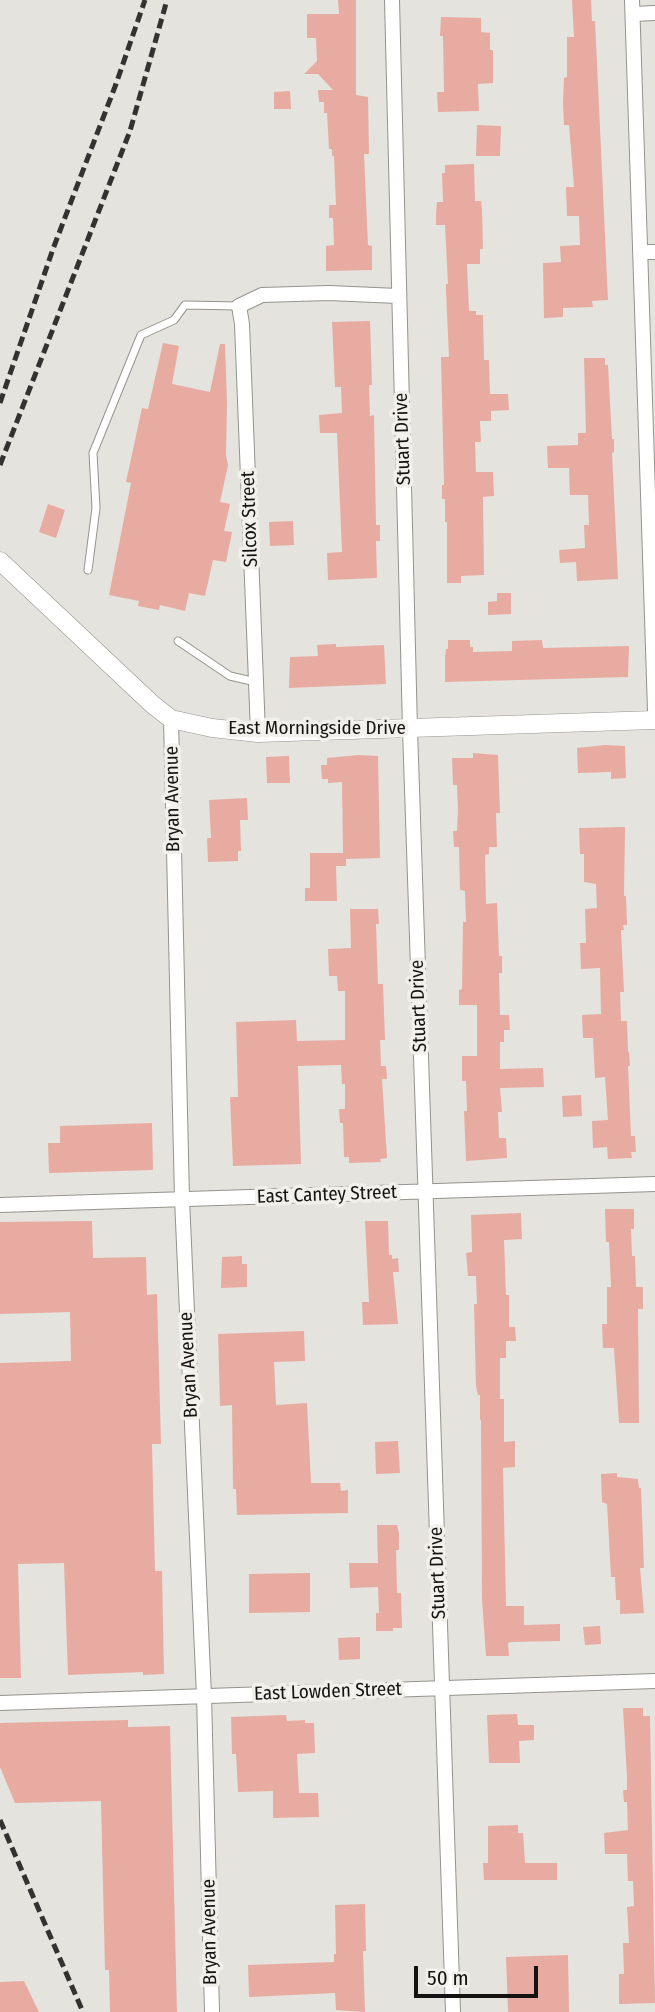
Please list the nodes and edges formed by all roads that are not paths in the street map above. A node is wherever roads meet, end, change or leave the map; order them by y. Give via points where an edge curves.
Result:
1 (392, 0) edge
2 (632, 7) edge
3 (655, 13) edge
4 (648, 252) edge
5 (398, 296) junction
6 (239, 306) junction
7 (652, 494) edge
8 (0, 561) edge
9 (88, 570) dead end
10 (178, 641) dead end
11 (256, 682) junction
12 (655, 710) edge
13 (171, 719) junction
14 (655, 720) edge
15 (410, 729) junction
16 (258, 733) junction
17 (655, 1184) edge
18 (425, 1191) junction
19 (182, 1199) junction
20 (0, 1205) edge
21 (655, 1681) edge
22 (442, 1688) junction
23 (204, 1696) junction
24 (0, 1703) edge
25 (212, 2012) edge
26 (453, 2012) edge

1 - 5 street, Stuart Drive
2 - 3 street
2 - 4 street
4 - 7 street
5 - 6 street via 262,295
5 - 15 street, Stuart Drive
6 - 9 lane via 185,305 174,320 141,335 93,453 96,508
6 - 11 street, Silcox Street
7 - 12 street
8 - 13 street, East Morningside Drive
10 - 11 lane via 230,676
11 - 16 street, Silcox Street
13 - 16 street, East Morningside Drive
13 - 19 street, Bryan Avenue
14 - 15 street, East Morningside Drive
15 - 16 street, East Morningside Drive
15 - 18 street, Stuart Drive
17 - 18 street, East Cantey Street
18 - 19 street, East Cantey Street
18 - 22 street, Stuart Drive
19 - 20 street, East Cantey Street
19 - 23 street, Bryan Avenue
21 - 22 street, East Lowden Street
22 - 23 street, East Lowden Street
22 - 26 street, Stuart Drive
23 - 24 street, East Lowden Street
23 - 25 street, Bryan Avenue

